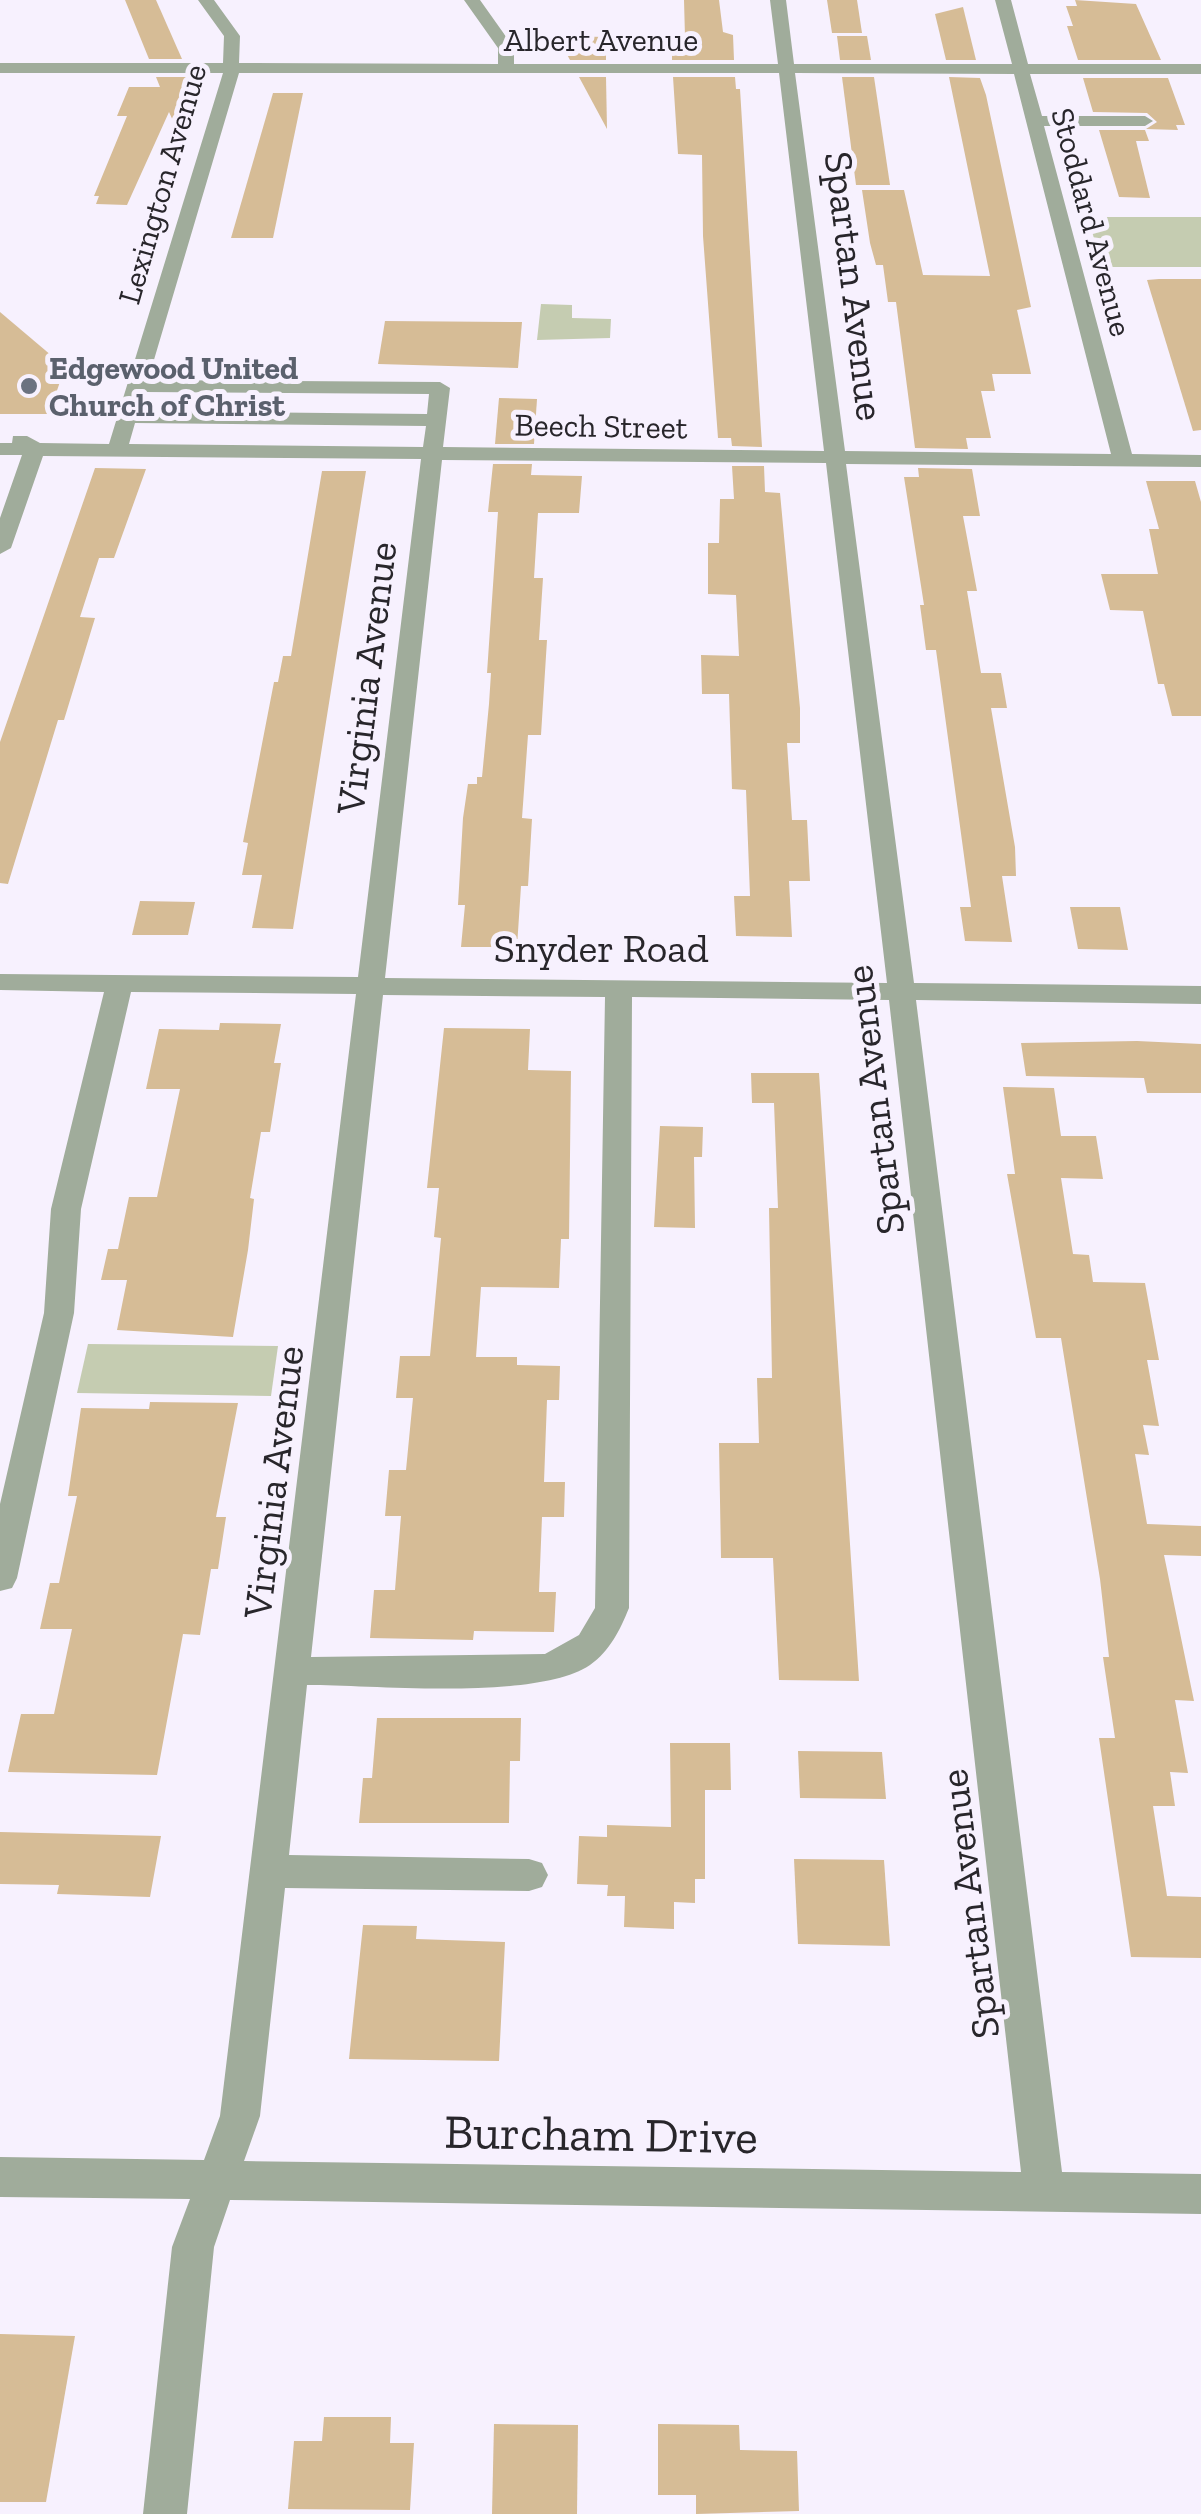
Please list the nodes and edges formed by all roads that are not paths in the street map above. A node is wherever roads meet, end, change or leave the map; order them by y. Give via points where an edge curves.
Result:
1 (206, 0) edge
2 (472, 0) edge
3 (778, 0) edge
4 (1003, 0) edge
5 (0, 68) edge
6 (1021, 68) junction
7 (232, 69) junction
8 (1201, 69) edge
9 (506, 70) junction
10 (787, 70) junction
11 (1034, 120) junction
12 (1145, 121) dead end
13 (136, 386) junction
14 (127, 417) junction
15 (0, 436) edge
16 (437, 437) junction
17 (0, 449) edge
18 (34, 449) junction
19 (117, 450) junction
20 (837, 458) junction
21 (1123, 460) junction
22 (1201, 461) edge
23 (0, 548) edge
24 (0, 982) edge
25 (119, 984) junction
26 (374, 987) junction
27 (618, 988) junction
28 (902, 991) junction
29 (1201, 994) edge
30 (0, 1578) edge
31 (294, 1670) junction
32 (268, 1871) junction
33 (529, 1875) dead end
34 (0, 2177) edge
35 (216, 2181) junction
36 (1044, 2192) junction
37 (1201, 2194) edge
38 (165, 2514) edge

1 - 7 street, Lexington Avenue via 232,36
2 - 9 street via 506,48
3 - 10 street, Spartan Avenue
4 - 6 street, Stoddard Avenue
5 - 7 street, Albert Avenue
6 - 8 street, Albert Avenue
6 - 10 street, Albert Avenue
6 - 11 street, Stoddard Avenue
7 - 9 street, Albert Avenue
7 - 13 street, Lexington Avenue
9 - 10 street, Albert Avenue
10 - 20 street, Spartan Avenue
11 - 12 street
11 - 21 street, Stoddard Avenue
13 - 14 street, Lexington Avenue
13 - 16 street via 440,388
14 - 16 street
14 - 19 street, Lexington Avenue
15 - 18 street
16 - 19 street, Beech Street
16 - 20 street, Beech Street
16 - 26 street, Virginia Avenue
17 - 18 street, Beech Street
18 - 19 street, Beech Street
18 - 23 street
20 - 21 street, Beech Street
20 - 28 street, Spartan Avenue
21 - 22 street, Beech Street
24 - 25 street, Snyder Road
25 - 26 street, Snyder Road
25 - 30 street via 66,1209 60,1314
26 - 27 street, Snyder Road
26 - 31 street, Virginia Avenue
27 - 28 street, Snyder Road
27 - 31 street via 612,1592 604,1633 562,1666 530,1672
28 - 29 street, Snyder Road
28 - 36 street, Spartan Avenue
31 - 32 street, Virginia Avenue
32 - 33 street
32 - 35 street, Virginia Avenue via 240,2116
34 - 35 street, Burcham Drive
35 - 36 street, Burcham Drive
35 - 38 street, Virginia Avenue via 193,2247
36 - 37 street, Burcham Drive

